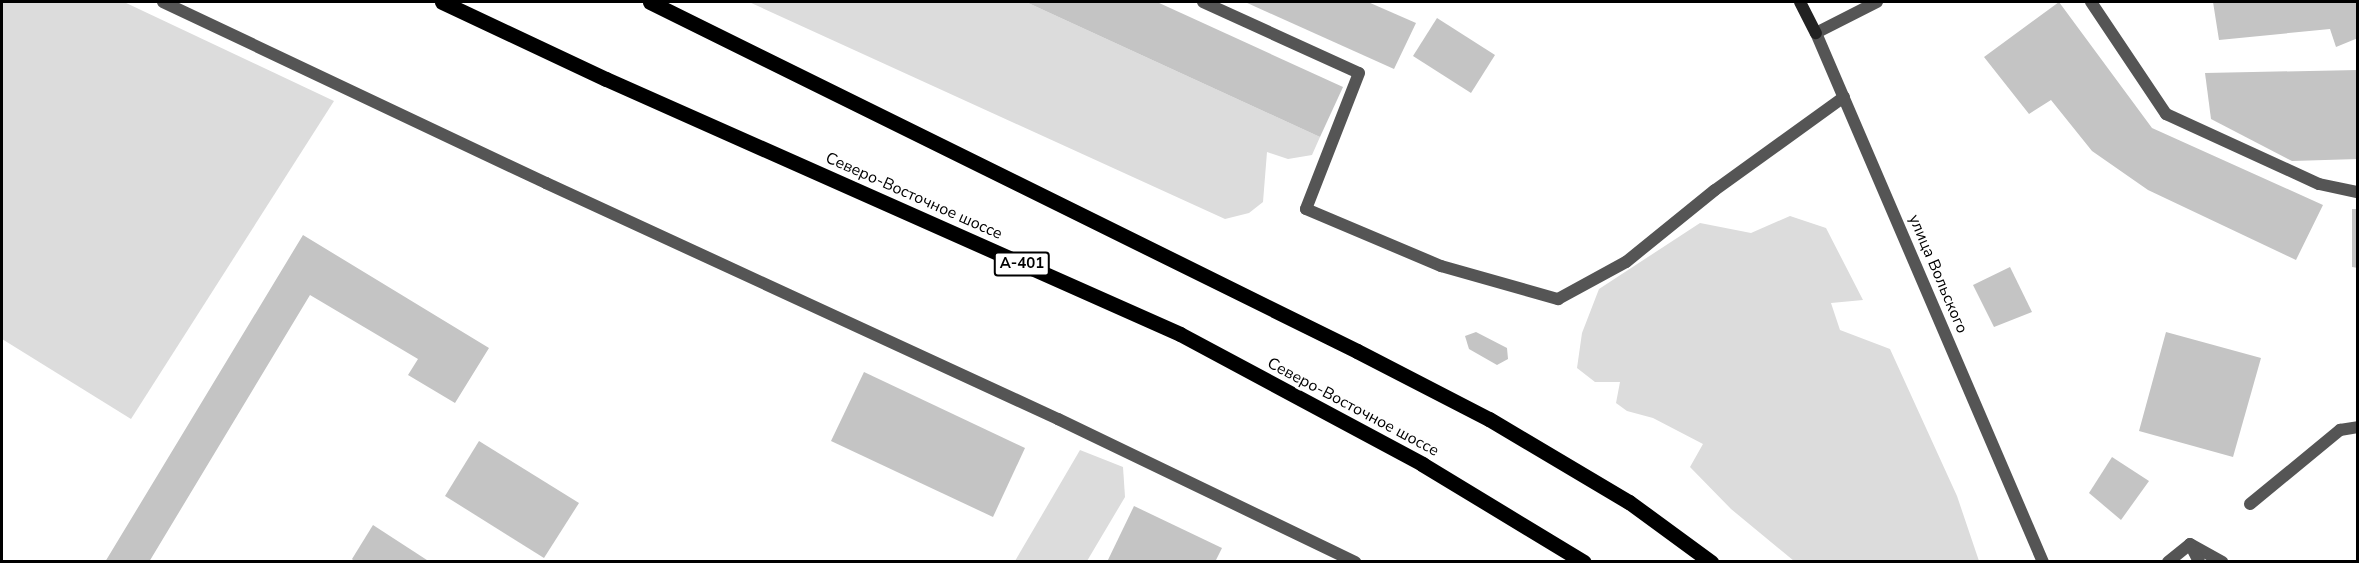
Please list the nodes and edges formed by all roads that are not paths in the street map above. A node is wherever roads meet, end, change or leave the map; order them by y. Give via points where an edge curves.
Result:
1 (163, 2) edge
2 (442, 2) edge
3 (650, 2) edge
4 (1203, 2) edge
5 (1800, 2) edge
6 (1877, 2) edge
7 (2091, 2) edge
8 (1816, 33) junction
9 (1844, 97) junction
10 (2358, 192) edge
11 (2358, 427) edge
12 (2250, 504) dead end
13 (2190, 544) junction
14 (1355, 561) edge
15 (1584, 561) edge
16 (1711, 561) edge
17 (2043, 561) edge
18 (2168, 561) edge
19 (2199, 561) edge
20 (2222, 561) edge

1 - 14 street
2 - 15 main road, Северо-Восточное шоссе / А-401 via 1180,334 1422,464
3 - 16 main road via 1489,419 1629,502
4 - 9 street via 1359,73 1306,209 1441,266 1558,299 1626,262 1715,190
5 - 8 main road, улица Вольского
6 - 8 street
7 - 10 street via 2166,114 2319,184
8 - 9 street, улица Вольского
9 - 17 street, улица Вольского
11 - 12 street via 2340,430
13 - 18 street
13 - 19 street
13 - 20 street

